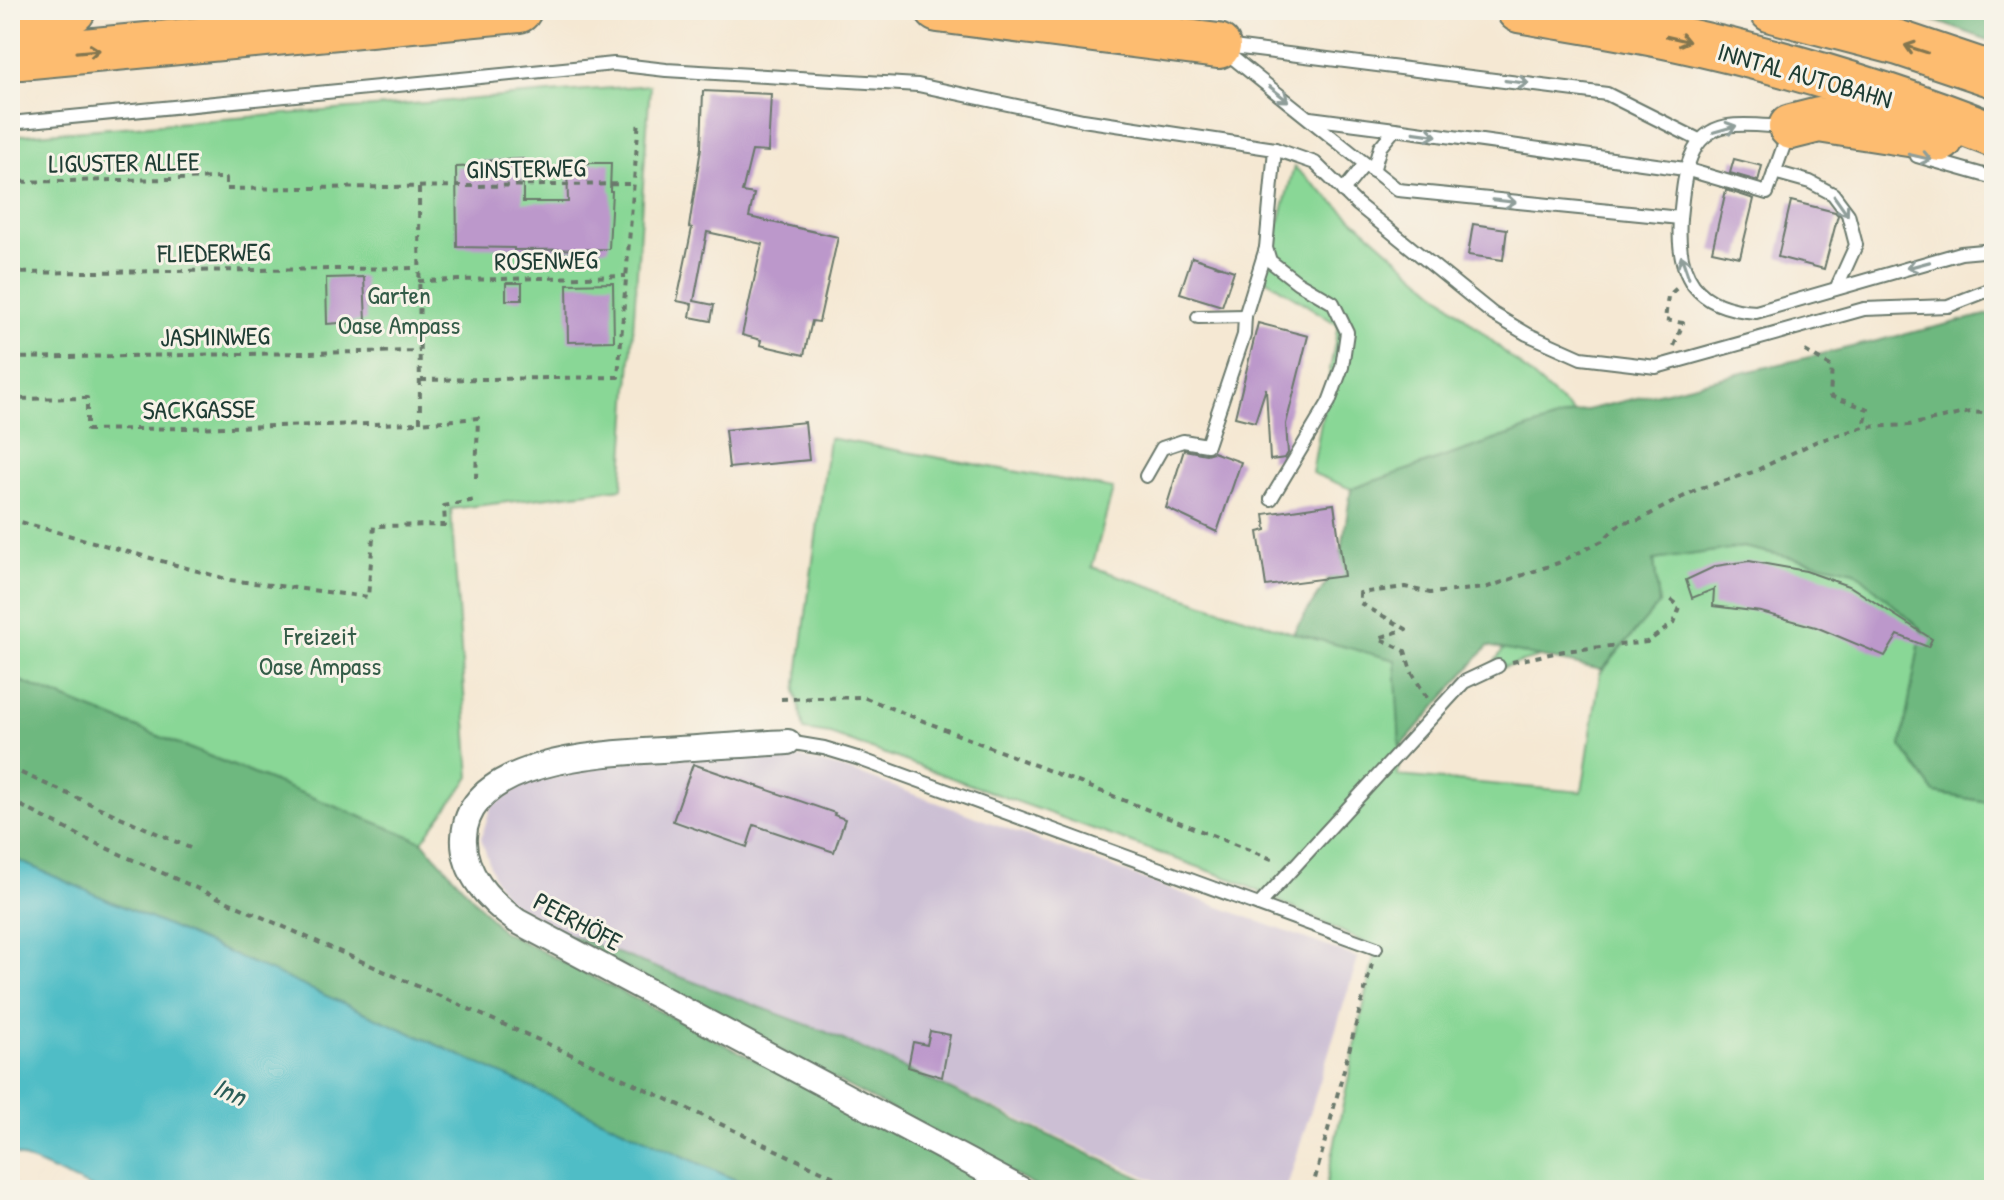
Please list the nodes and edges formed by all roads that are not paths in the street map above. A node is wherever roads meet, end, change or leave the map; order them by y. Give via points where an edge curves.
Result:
1 (73, 10) edge
2 (519, 10) edge
3 (938, 10) edge
4 (1519, 10) edge
5 (1772, 10) edge
6 (1966, 10) edge
7 (1994, 14) edge
8 (10, 16) edge
9 (1218, 46) junction
10 (10, 58) edge
11 (1994, 75) edge
12 (1307, 117) junction
13 (10, 123) edge
14 (1395, 129) junction
15 (1804, 132) junction
16 (1994, 135) edge
17 (1699, 140) junction
18 (1994, 148) edge
19 (1275, 149) junction
20 (1908, 154) dead end
21 (1369, 167) junction
22 (1685, 169) junction
23 (1774, 172) junction
24 (1994, 178) edge
25 (1343, 191) junction
26 (1680, 218) junction
27 (1266, 248) junction
28 (1994, 250) edge
29 (1837, 287) junction
30 (1994, 288) edge
31 (1245, 316) junction
32 (1198, 317) dead end
33 (1146, 476) dead end
34 (1271, 499) dead end
35 (1498, 666) road end
36 (788, 742) joint
37 (1259, 905) junction
38 (1376, 948) road end
39 (1022, 1190) edge

1 - 8 highway
10 -> 2 highway
3 - 9 highway
4 -> 16 highway, INNTAL AUTOBAHN via 1771,62
11 -> 5 highway, INNTAL AUTOBAHN via 1899,43
6 - 7 lane
9 -> 12 lane
9 -> 17 lane via 1607,94
12 - 14 lane
12 - 21 lane
13 - 19 lane via 614,64 918,85 1083,120
14 - 21 lane
14 -> 22 lane
17 -> 15 lane via 1724,126
15 - 18 highway via 1819,120
15 - 23 lane
17 - 22 lane
19 - 25 lane via 1315,163
19 - 27 lane
20 -> 24 lane
21 - 25 lane
21 -> 26 lane via 1398,190
22 - 23 lane via 1767,193
22 - 26 lane
23 -> 29 lane via 1833,194 1848,214 1856,245
25 - 30 lane via 1493,314 1581,358 1656,367 1864,309 1948,306
29 -> 26 lane via 1756,312 1721,306 1702,296 1687,277
27 - 31 lane
27 - 34 lane via 1270,261 1333,303 1347,332 1329,402
28 -> 29 lane via 1961,253
31 - 32 lane
31 - 33 lane via 1244,335 1207,445 1183,441 1162,448
35 - 37 lane via 1464,682
36 - 37 lane via 857,758
36 - 39 street, PEERHÖFE via 586,755 519,773 498,783 471,812 464,831 466,859 484,891 517,921
37 - 38 lane

